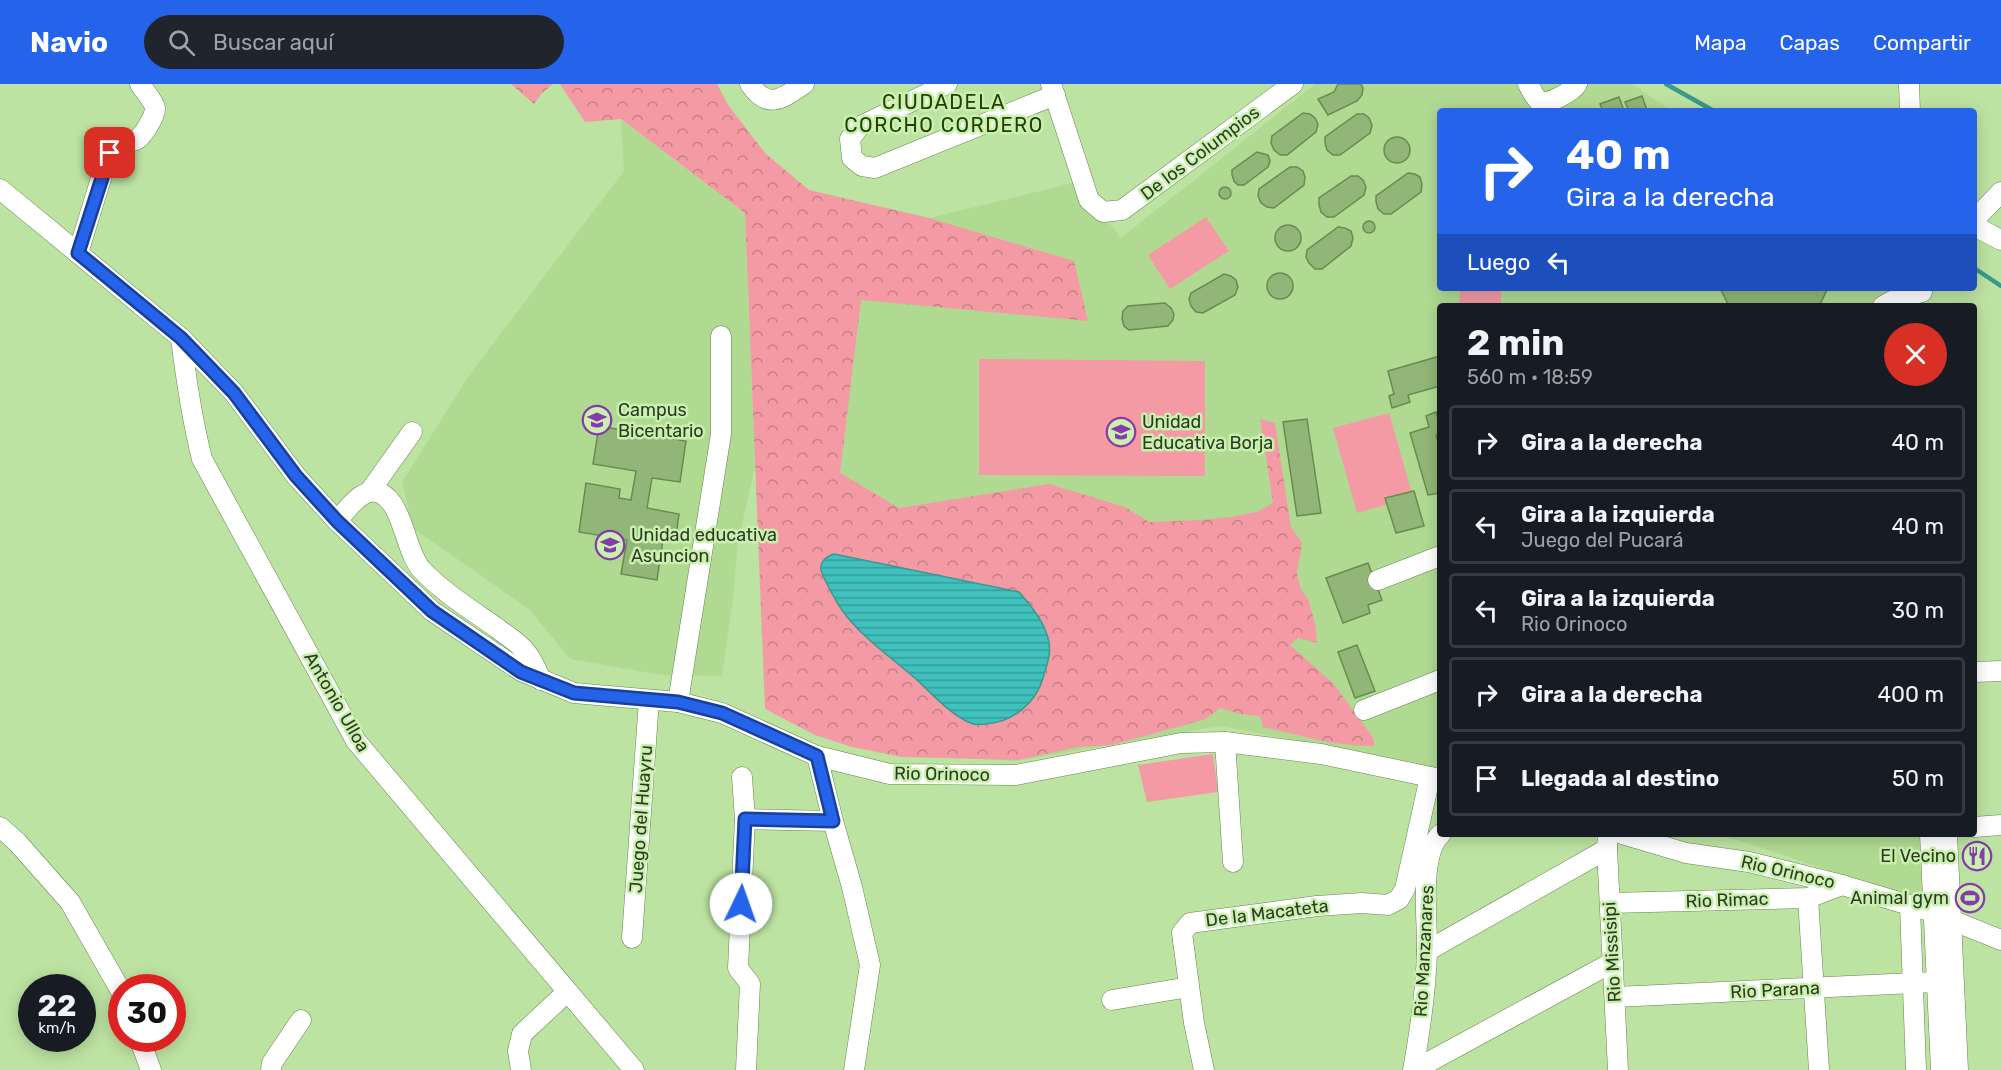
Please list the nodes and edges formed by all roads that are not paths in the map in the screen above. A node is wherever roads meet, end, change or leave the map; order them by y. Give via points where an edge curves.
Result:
1 (140, 84) edge
2 (750, 84) edge
3 (804, 84) edge
4 (947, 84) edge
5 (1293, 84) edge
6 (1528, 84) edge
7 (1577, 84) edge
8 (1909, 84) edge
9 (1053, 90) edge
10 (1910, 108) edge
11 (0, 189) edge
12 (2001, 192) edge
13 (1977, 217) edge
14 (1977, 228) edge
15 (2001, 240) edge
16 (78, 253) junction
17 (1914, 296) edge
18 (1888, 303) edge
19 (721, 336) dead end
20 (181, 338) junction
21 (412, 432) dead end
22 (370, 491) junction
23 (337, 521) junction
24 (1437, 557) edge
25 (1378, 580) dead end
26 (2001, 671) edge
27 (1977, 672) edge
28 (541, 680) junction
29 (1437, 681) edge
30 (649, 700) junction
31 (678, 702) junction
32 (1364, 710) dead end
33 (1225, 742) junction
34 (817, 756) junction
35 (742, 777) dead end
36 (1435, 778) edge
37 (745, 819) junction
38 (833, 821) junction
39 (2001, 825) edge
40 (0, 827) edge
41 (1977, 827) edge
42 (1437, 837) edge
43 (1632, 837) edge
44 (1930, 837) edge
45 (1947, 837) edge
46 (1608, 841) edge
47 (1233, 862) dead end
48 (1842, 885) junction
49 (1808, 898) junction
50 (1610, 903) junction
51 (1388, 905) joint
52 (1910, 906) junction
53 (1942, 916) junction
54 (632, 938) dead end
55 (2001, 940) edge
56 (1427, 951) junction
57 (1613, 962) junction
58 (111, 974) edge
59 (1913, 982) junction
60 (1936, 982) junction
61 (1189, 987) junction
62 (1814, 989) junction
63 (567, 992) junction
64 (1615, 997) junction
65 (1112, 1000) dead end
66 (301, 1020) dead end
67 (144, 1052) edge
68 (1617, 1069) edge
69 (151, 1070) edge
70 (271, 1070) edge
71 (521, 1070) edge
72 (634, 1070) edge
73 (746, 1070) edge
74 (854, 1070) edge
75 (1204, 1070) edge
76 (1413, 1070) edge
77 (1819, 1070) edge
78 (1916, 1070) edge
79 (1941, 1070) edge
80 (1958, 1070) edge

1 - 16 street via 155,107 154,114 137,140 118,139 112,143
2 - 3 street via 766,99 780,100
4 - 9 street via 859,127 850,139 852,158 862,166 874,168
5 - 9 street, De los Columpios via 1122,210 1103,212 1089,200
6 - 7 street via 1542,103 1575,89
8 - 10 street
11 - 16 street, Rio Orinoco
12 - 13 street
14 - 15 street
16 - 20 street, Rio Orinoco
17 - 18 street
19 - 31 street via 721,434
20 - 23 street, Rio Orinoco via 234,393 296,476
20 - 63 street, Antonio Ulloa via 202,459 356,741
21 - 22 street
22 - 23 street
22 - 28 street via 391,502 420,568 520,645
23 - 28 street, Rio Orinoco via 432,611 521,672
24 - 25 street
26 - 27 street
28 - 30 street, Rio Orinoco via 574,693
29 - 32 street
30 - 31 street, Rio Orinoco
30 - 54 street, Juego del Huayru
31 - 34 street, Rio Orinoco via 722,713
33 - 34 street, Rio Orinoco via 1181,743 1016,775 890,774
33 - 36 street, Rio Orinoco via 1321,754
33 - 47 street
34 - 38 street
35 - 37 street
36 - 51 street, Rio Manzanares via 1405,889 1399,899
37 - 38 street
37 - 73 street via 738,968 750,984
38 - 74 street via 870,965
39 - 41 street
40 - 58 street via 70,902
42 - 56 street, Rio Manzanares via 1431,850 1425,890
43 - 48 street, Rio Orinoco via 1686,853 1749,862
44 - 53 street
45 - 53 street
46 - 50 street, Rio Missisipi
46 - 56 street
48 - 49 street, Rio Rimac
48 - 52 street, Rio Orinoco
49 - 50 street, Rio Rimac
49 - 62 street
50 - 57 street, Rio Missisipi
51 - 61 street, De la Macateta via 1317,906 1190,923 1182,933
52 - 53 street, Rio Orinoco
52 - 59 street
53 - 55 street, Rio Orinoco
53 - 60 street
53 - 80 street
56 - 76 street, Rio Manzanares
57 - 64 street, Rio Missisipi
57 - 76 street
59 - 60 street, Rio Parana
59 - 62 street, Rio Parana
59 - 78 street
60 - 79 street
61 - 65 street
61 - 75 street, De la Macateta
62 - 64 street, Rio Parana
62 - 77 street
63 - 71 street via 522,1034 518,1051
63 - 72 street, Antonio Ulloa
64 - 68 street, Rio Missisipi
66 - 70 street
67 - 69 street

